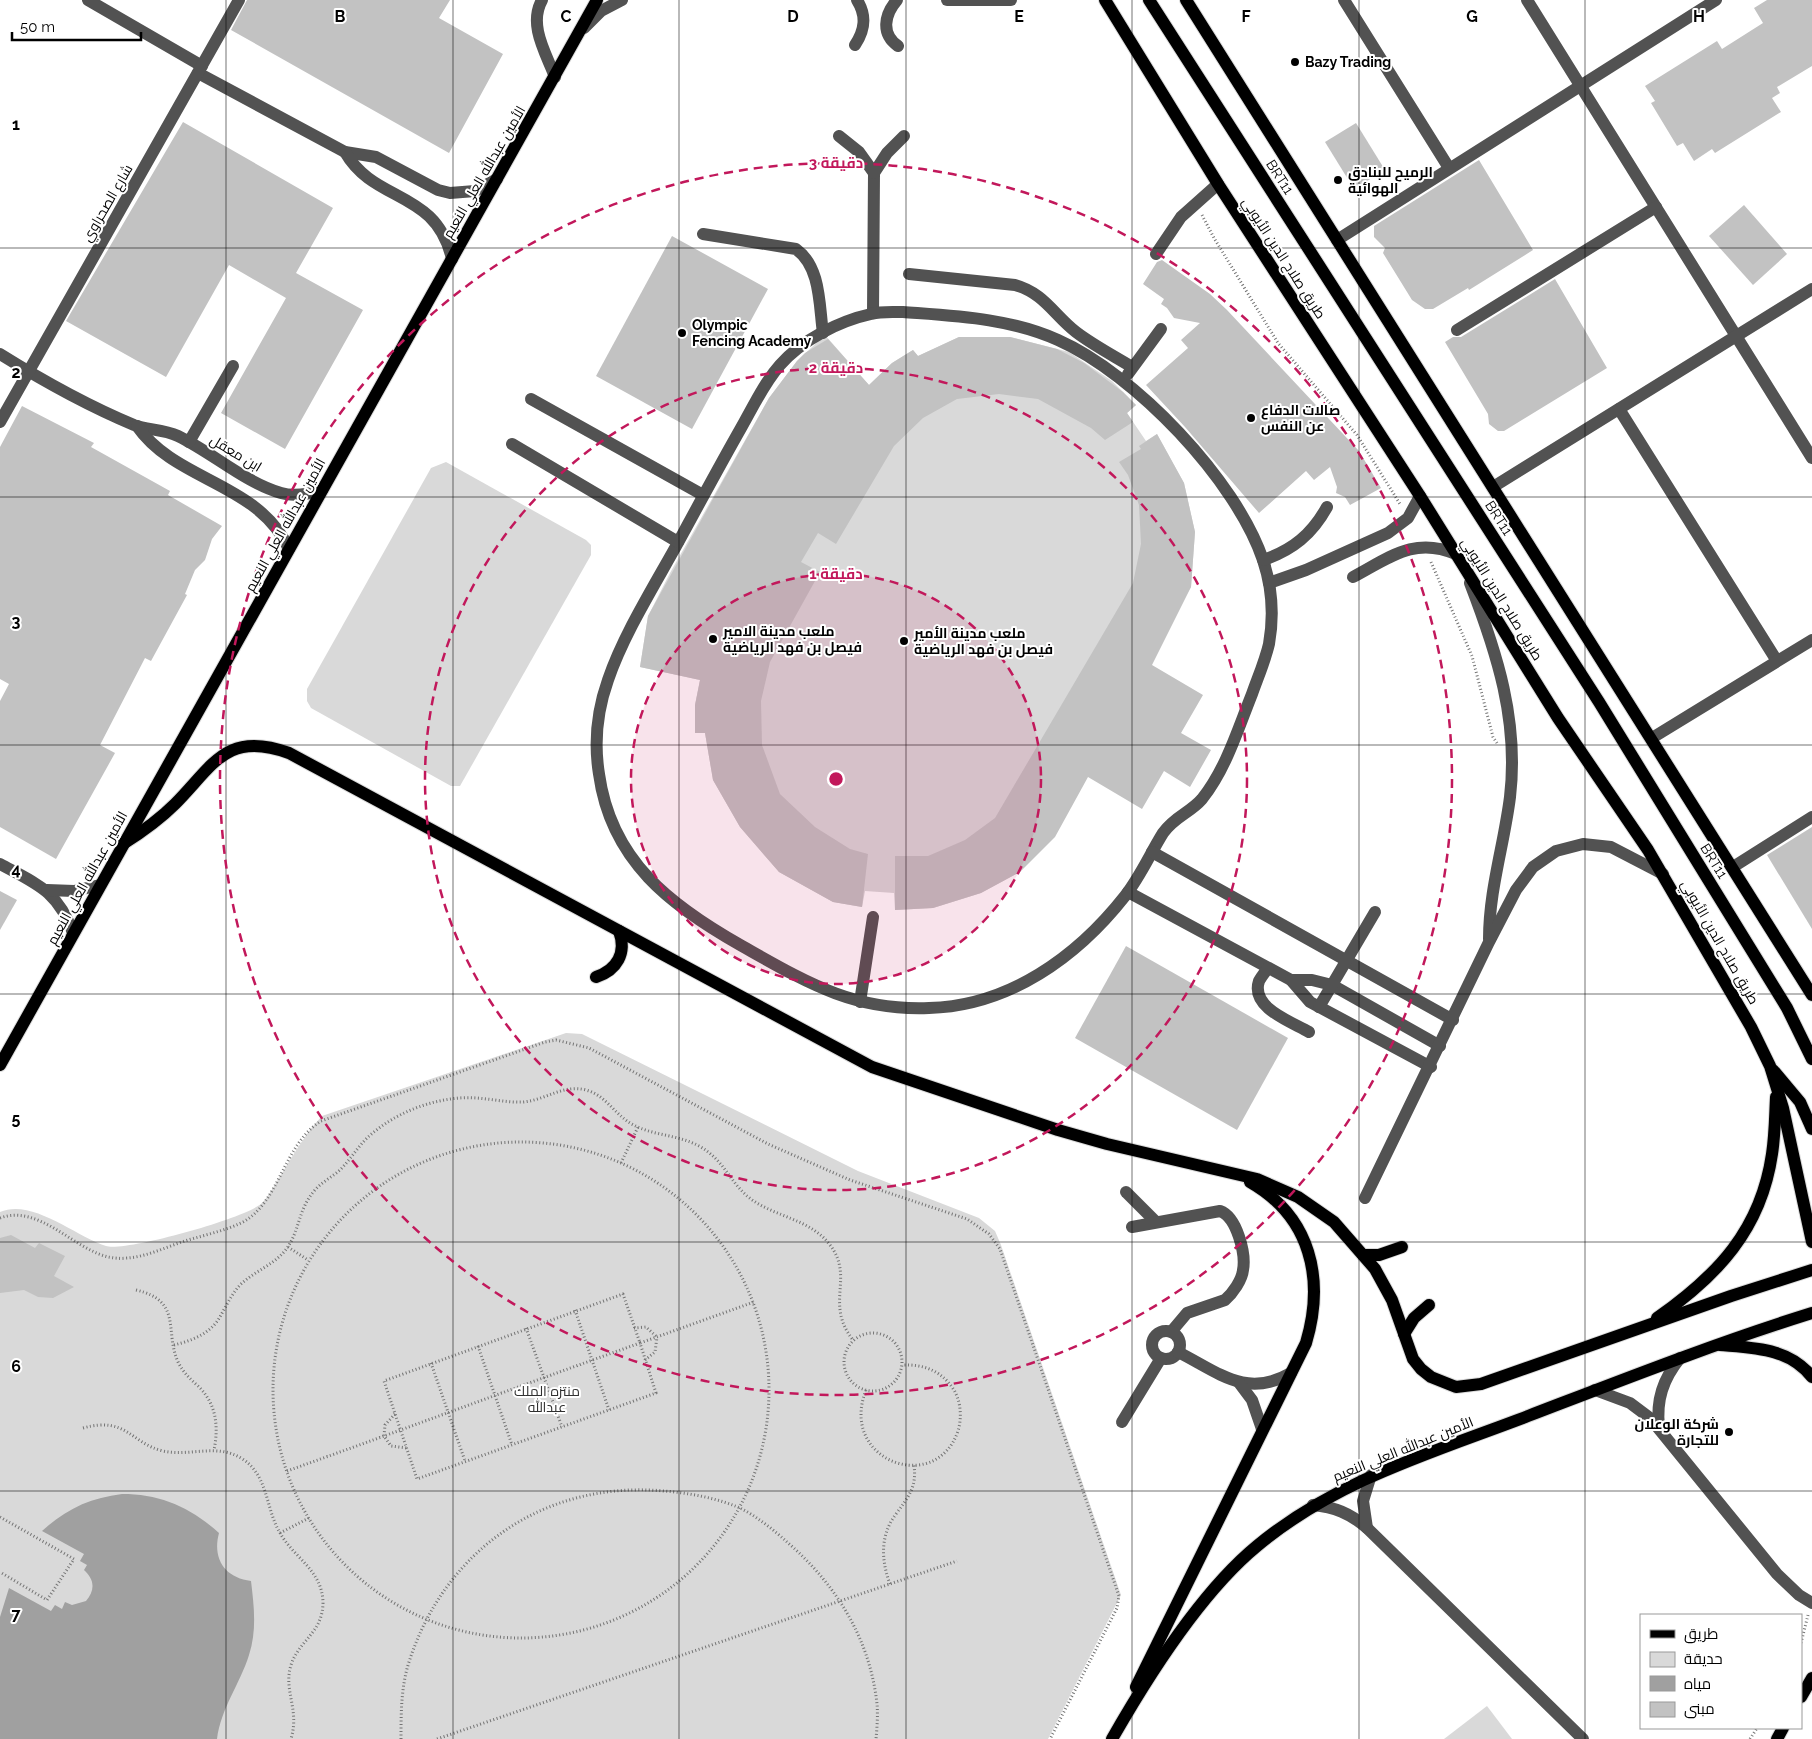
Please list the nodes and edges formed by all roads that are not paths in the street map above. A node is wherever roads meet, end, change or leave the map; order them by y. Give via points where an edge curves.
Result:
1 (88, 0) edge
2 (239, 0) edge
3 (542, 0) edge
4 (597, 0) edge
5 (622, 0) edge
6 (857, 0) edge
7 (898, 0) edge
8 (947, 0) edge
9 (1011, 0) edge
10 (1105, 0) edge
11 (1149, 0) edge
12 (1186, 0) edge
13 (1344, 0) edge
14 (1527, 0) edge
15 (1716, 0) edge
16 (579, 33) junction
17 (855, 45) dead end
18 (898, 46) dead end
19 (200, 70) junction
20 (555, 77) junction
21 (1580, 86) junction
22 (839, 136) dead end
23 (904, 136) dead end
24 (344, 152) junction
25 (1449, 168) junction
26 (874, 173) junction
27 (497, 180) junction
28 (1218, 184) junction
29 (426, 185) junction
30 (416, 205) junction
31 (1656, 207) junction
32 (702, 234) dead end
33 (1337, 240) junction
34 (1156, 254) dead end
35 (452, 259) junction
36 (909, 274) dead end
37 (1812, 289) edge
38 (873, 313) junction
39 (1161, 329) dead end
40 (1457, 330) dead end
41 (823, 333) junction
42 (1736, 336) junction
43 (0, 354) edge
44 (233, 366) dead end
45 (1132, 367) junction
46 (28, 372) junction
47 (1125, 381) junction
48 (531, 399) dead end
49 (1619, 408) junction
50 (0, 422) edge
51 (136, 426) junction
52 (188, 442) junction
53 (512, 444) dead end
54 (1812, 458) edge
55 (240, 472) junction
56 (1493, 487) junction
57 (267, 488) junction
58 (228, 490) junction
59 (322, 490) junction
60 (703, 495) junction
61 (1420, 496) junction
62 (254, 506) junction
63 (1327, 507) dead end
64 (678, 542) junction
65 (289, 549) junction
66 (1456, 554) junction
67 (1263, 560) junction
68 (1464, 567) junction
69 (1353, 577) dead end
70 (1269, 583) junction
71 (1812, 640) edge
72 (1777, 661) junction
73 (1652, 738) junction
74 (1812, 817) edge
75 (123, 844) junction
76 (1152, 852) junction
77 (0, 864) edge
78 (1733, 867) junction
79 (1663, 874) junction
80 (100, 885) junction
81 (47, 890) junction
82 (1128, 892) junction
83 (1375, 912) dead end
84 (873, 917) dead end
85 (619, 932) junction
86 (73, 933) junction
87 (1489, 942) junction
88 (1346, 961) junction
89 (1268, 968) junction
90 (596, 977) dead end
91 (1291, 980) junction
92 (1332, 985) junction
93 (1811, 989) edge
94 (860, 1002) junction
95 (1319, 1007) junction
96 (1452, 1020) junction
97 (1309, 1032) dead end
98 (1440, 1046) junction
99 (1812, 1059) edge
100 (0, 1065) edge
101 (1431, 1066) junction
102 (1770, 1066) junction
103 (1777, 1087) junction
104 (1812, 1129) edge
105 (1235, 1174) junction
106 (1126, 1192) dead end
107 (1365, 1198) dead end
108 (1156, 1222) junction
109 (1132, 1227) dead end
110 (1812, 1242) edge
111 (1402, 1247) dead end
112 (1363, 1255) junction
113 (1812, 1270) edge
114 (1429, 1305) dead end
115 (1812, 1312) edge
116 (1645, 1326) junction
117 (1172, 1332) junction
118 (1404, 1334) junction
119 (1713, 1344) junction
120 (1178, 1352) junction
121 (1161, 1358) junction
122 (1680, 1358) junction
123 (1291, 1373) junction
124 (1812, 1377) edge
125 (1240, 1384) junction
126 (1596, 1390) junction
127 (1122, 1422) dead end
128 (1659, 1427) junction
129 (1262, 1429) junction
130 (1371, 1475) junction
131 (1312, 1505) junction
132 (1367, 1528) junction
133 (1811, 1603) edge
134 (1812, 1678) edge
135 (1802, 1695) edge
136 (1114, 1735) edge
137 (1583, 1739) edge

1 - 19 street
2 - 19 street, شارع الصحراوي
3 - 20 street via 536,15 537,31
4 - 16 main road, الأمين عبدالله العلي النعيم
5 - 16 street via 601,11
6 - 17 street via 864,17 864,27
7 - 18 street via 886,18 890,40
8 - 9 street
10 - 28 main road, طريق صلاح الدين الأيوبي
11 - 99 main road, BRT11 via 1599,702 1787,1008
12 - 33 main road
13 - 25 street
14 - 21 street
15 - 21 street
16 - 20 main road, الأمين عبدالله العلي النعيم
19 - 24 street
19 - 46 street, شارع الصحراوي
20 - 27 main road, الأمين عبدالله العلي النعيم
21 - 25 street
21 - 31 street
22 - 26 street via 859,152
23 - 26 street
24 - 29 street via 376,157
24 - 30 street via 366,178
25 - 33 street
26 - 38 street
27 - 29 street via 462,193 450,193
27 - 35 main road, الأمين عبدالله العلي النعيم
28 - 34 street via 1181,217
28 - 61 main road, طريق صلاح الدين الأيوبي
29 - 30 street
30 - 35 street via 444,233
31 - 40 street
31 - 42 street
32 - 41 street via 796,249 803,254 815,277
33 - 56 main road
35 - 59 main road, الأمين عبدالله العلي النعيم
36 - 45 street via 1015,284 1027,288 1048,302 1062,321 1078,334
37 - 42 street
38 - 41 street
38 - 47 street via 940,315 1016,324 1091,356
39 - 45 street
41 - 60 street via 800,346 770,378
42 - 49 street
42 - 54 street
43 - 46 street, ابن معقل
44 - 52 street
45 - 47 street
46 - 50 street, شارع الصحراوي
46 - 51 street, ابن معقل
47 - 67 street via 1202,460 1232,501
48 - 60 street
49 - 56 street
49 - 72 street
51 - 52 street, ابن معقل via 167,432
51 - 58 street, ابن معقل via 158,450
52 - 55 street, ابن معقل
53 - 64 street
55 - 57 street, ابن معقل
55 - 58 street via 246,482 243,488
56 - 73 main road
57 - 59 street, ابن معقل via 296,495
57 - 62 street via 253,490 250,496
58 - 62 street, ابن معقل
59 - 65 main road, الأمين عبدالله العلي النعيم
60 - 64 street
61 - 66 main road, طريق صلاح الدين الأيوبي
61 - 70 street via 1408,518 1388,533
62 - 65 street, ابن معقل via 276,526
63 - 67 street via 1319,522 1301,541 1279,555
64 - 94 street via 619,654 601,702 597,727 599,779 614,828 642,871 679,906 704,924 823,990
65 - 75 main road, الأمين عبدالله العلي النعيم
66 - 68 main road, طريق صلاح الدين الأيوبي
66 - 69 street via 1435,547 1406,549
67 - 70 street
68 - 79 main road, طريق صلاح الدين الأيوبي via 1558,718
68 - 87 street via 1499,663 1512,744 1510,799 1492,887
70 - 76 street via 1272,610 1264,664 1222,766 1203,797 1171,822
71 - 72 street
72 - 73 street
73 - 78 main road
74 - 78 street
75 - 80 main road, الأمين عبدالله العلي النعيم
75 - 85 main road via 163,815 212,762 225,753 248,746 272,747
76 - 82 street
76 - 88 street
77 - 81 street
78 - 93 main road
79 - 87 street via 1611,847 1583,844 1556,851 1533,867 1524,878
79 - 102 main road, طريق صلاح الدين الأيوبي via 1752,1027
80 - 81 street via 74,891
80 - 86 main road, الأمين عبدالله العلي النعيم
81 - 86 street via 63,910
82 - 89 street
82 - 94 street via 1074,950 1044,972 1010,990 974,1002 936,1008 898,1008
83 - 88 street
84 - 94 street
85 - 90 main road via 622,948 617,964
85 - 105 main road via 872,1067 1074,1135
86 - 100 main road, الأمين عبدالله العلي النعيم
87 - 96 street
88 - 92 street
88 - 96 street
89 - 91 street
89 - 97 street via 1259,981 1262,1002 1272,1012
91 - 92 street via 1312,980
91 - 95 street
92 - 95 street
92 - 98 street
95 - 101 street
96 - 98 street
98 - 101 street
101 - 107 street
102 - 103 main road, طريق صلاح الدين الأيوبي
102 - 104 main road via 1800,1102
103 - 110 main road, طريق صلاح الدين الأيوبي
103 - 116 main road via 1771,1162 1760,1202 1749,1224 1736,1246 1703,1283
105 - 112 main road via 1278,1187 1304,1200 1334,1222
105 - 123 main road via 1273,1197 1300,1233 1309,1254 1315,1298 1312,1321 1306,1343
106 - 108 street
108 - 109 street
108 - 117 street via 1220,1211 1227,1213 1236,1226 1244,1262 1242,1276 1230,1296 1187,1313
111 - 112 main road via 1379,1255
112 - 118 main road via 1384,1284
113 - 116 main road
114 - 118 main road
115 - 119 main road, الأمين عبدالله العلي النعيم
116 - 118 main road via 1469,1387 1456,1387 1431,1377 1413,1358
117 - 120 street via 1179,1340
117 - 121 street via 1155,1337 1153,1349
119 - 122 main road, الأمين عبدالله العلي النعيم
119 - 124 main road via 1780,1353 1794,1360
120 - 121 street via 1171,1358
120 - 125 street
121 - 127 street
122 - 126 main road, الأمين عبدالله العلي النعيم
122 - 128 street via 1661,1390
123 - 125 street via 1272,1382
123 - 129 main road
125 - 129 street via 1252,1400
126 - 128 street via 1630,1403
126 - 130 main road, الأمين عبدالله العلي النعيم
128 - 133 street via 1777,1574
129 - 136 main road
130 - 131 main road, الأمين عبدالله العلي النعيم
130 - 132 street via 1363,1501
131 - 132 street via 1348,1514
131 - 136 main road, الأمين عبدالله العلي النعيم via 1255,1547 1218,1585 1185,1627
132 - 137 street
134 - 135 main road

